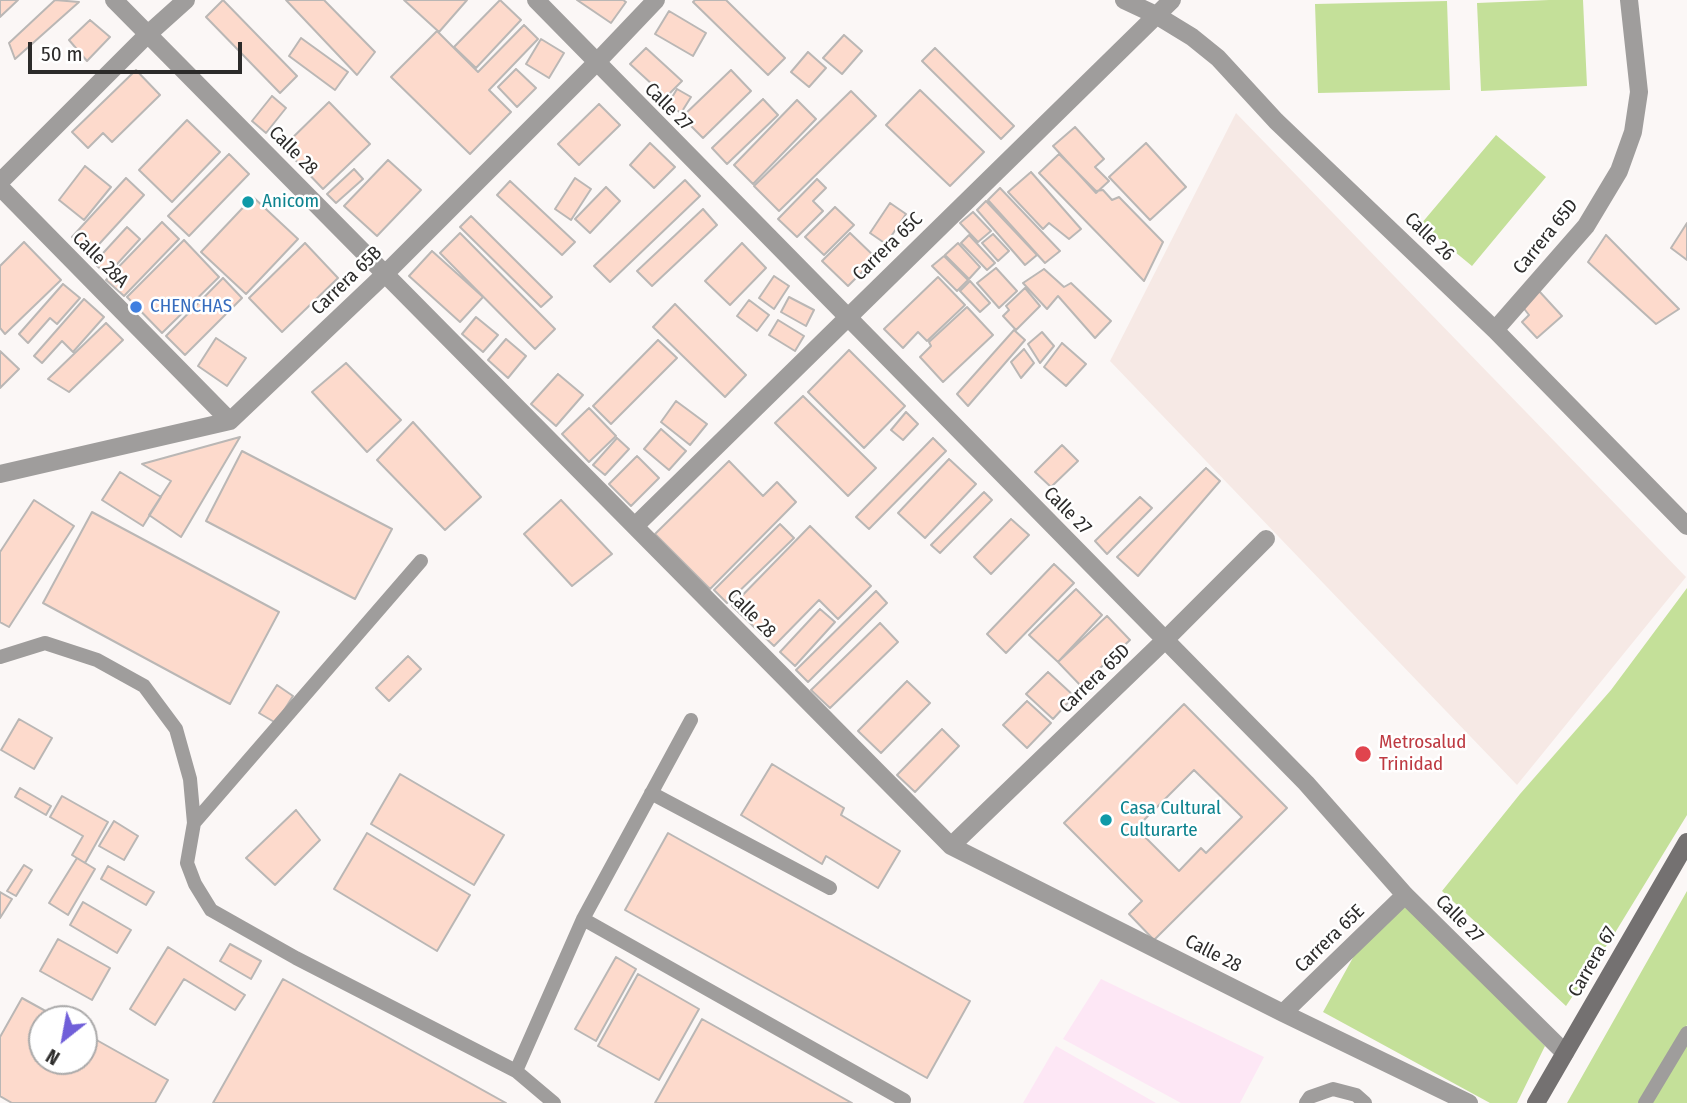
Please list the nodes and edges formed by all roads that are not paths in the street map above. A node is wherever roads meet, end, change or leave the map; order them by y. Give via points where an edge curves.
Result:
1 (114, 0) edge
2 (186, 0) edge
3 (536, 0) edge
4 (656, 0) edge
5 (1125, 0) edge
6 (1172, 0) edge
7 (1629, 0) edge
8 (1156, 15) junction
9 (147, 35) junction
10 (596, 63) junction
11 (0, 182) edge
12 (0, 187) edge
13 (385, 274) junction
14 (846, 318) junction
15 (1495, 330) junction
16 (230, 421) junction
17 (0, 474) edge
18 (635, 526) junction
19 (1687, 526) edge
20 (1266, 539) dead end
21 (421, 561) dead end
22 (1166, 640) junction
23 (0, 657) edge
24 (691, 720) dead end
25 (651, 793) junction
26 (194, 823) junction
27 (1687, 842) edge
28 (951, 846) junction
29 (830, 888) dead end
30 (1405, 894) junction
31 (583, 919) junction
32 (1283, 1013) junction
33 (1687, 1033) edge
34 (1565, 1054) junction
35 (516, 1071) junction
36 (904, 1100) dead end
37 (554, 1103) edge
38 (1306, 1103) edge
39 (1364, 1103) edge
40 (1469, 1103) edge
41 (1536, 1103) edge
42 (1645, 1103) edge

1 - 9 street, Calle 28
2 - 9 street
3 - 10 street, Calle 27
4 - 10 street, Carrera 65B
5 - 8 street, Calle 26
6 - 8 street, Carrera 65C
7 - 15 street, Carrera 65D via 1639,92 1633,132 1619,172 1586,226
8 - 14 street, Carrera 65C
8 - 15 street, Calle 26 via 1218,58 1276,121
9 - 11 street
9 - 13 street, Calle 28
10 - 13 street, Carrera 65B
10 - 14 street, Calle 27
12 - 16 street, Calle 28A
13 - 16 street, Carrera 65B
13 - 18 street, Calle 28
14 - 18 street, Carrera 65C
14 - 22 street, Calle 27
15 - 19 street, Calle 26
16 - 17 street
18 - 28 street, Calle 28
20 - 22 street, Carrera 65D
21 - 26 lane
22 - 28 street, Carrera 65D
22 - 30 street, Calle 27 via 1306,783
23 - 26 lane via 45,643 97,660 144,686 176,729 190,779
24 - 25 lane
25 - 29 lane
25 - 31 lane
26 - 35 lane via 187,863 211,911
27 - 34 street, Carrera 67
28 - 32 street, Calle 28
30 - 32 street, Carrera 65E
30 - 34 street, Calle 27
31 - 35 lane
31 - 36 lane
32 - 40 street, Calle 28
33 - 42 lane
34 - 41 street, Carrera 67
35 - 37 lane
38 - 39 lane via 1333,1089

